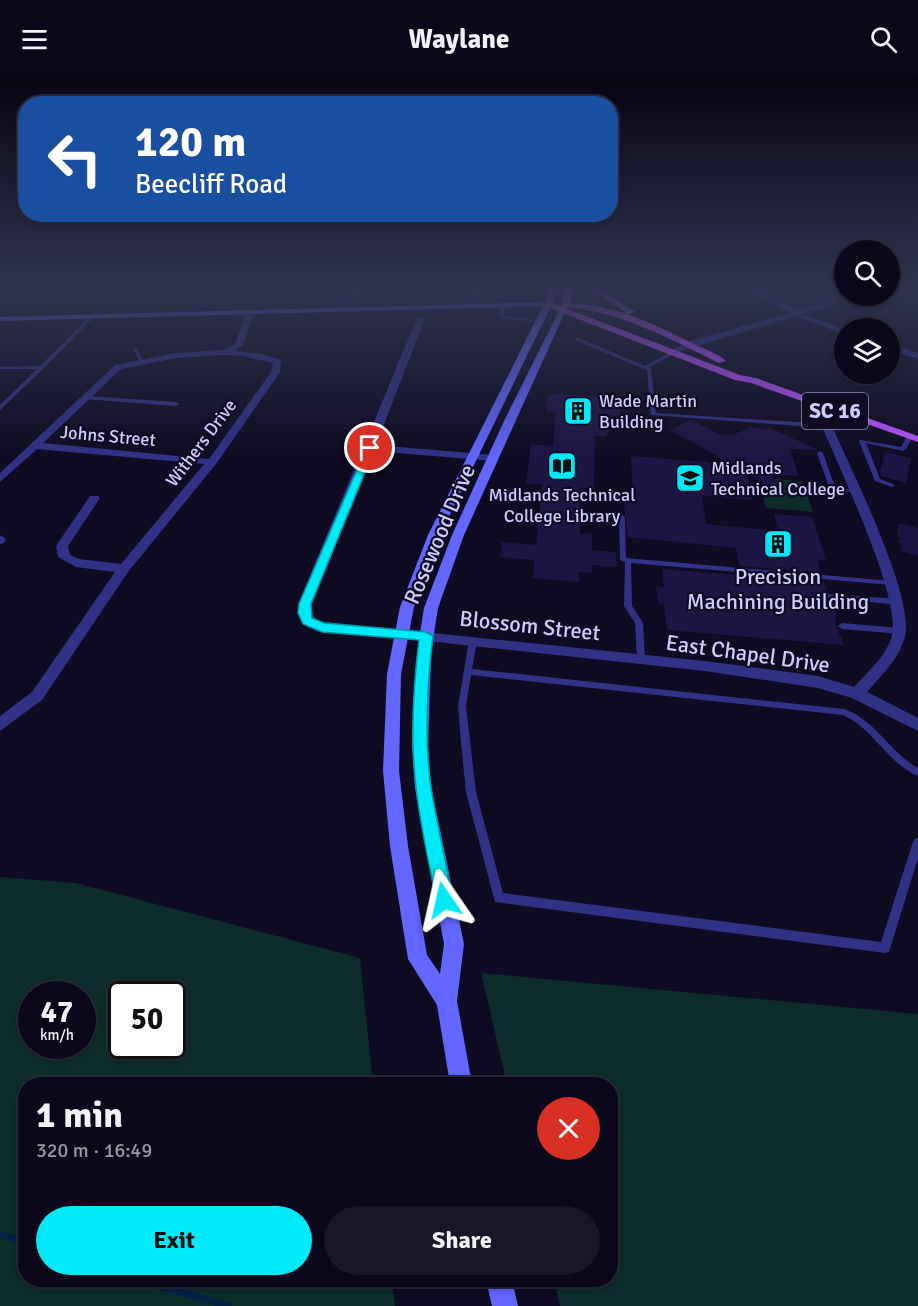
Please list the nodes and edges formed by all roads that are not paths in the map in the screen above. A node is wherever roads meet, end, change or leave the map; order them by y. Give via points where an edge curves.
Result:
1 (64, 345) edge
2 (243, 345) edge
3 (410, 345) edge
4 (527, 345) edge
5 (548, 345) edge
6 (592, 345) edge
7 (658, 345) edge
8 (689, 345) joint
9 (135, 349) dead end
10 (242, 349) junction
11 (900, 350) edge
12 (675, 352) junction
13 (918, 356) edge
14 (141, 361) junction
15 (42, 367) junction
16 (645, 367) junction
17 (0, 368) edge
18 (753, 380) junction
19 (86, 398) junction
20 (176, 404) dead end
21 (0, 408) edge
22 (830, 409) junction
23 (826, 426) junction
24 (914, 437) edge
25 (36, 446) junction
26 (368, 452) junction
27 (820, 453) dead end
28 (470, 461) junction
29 (212, 462) junction
30 (491, 463) junction
31 (0, 479) edge
32 (892, 485) dead end
33 (823, 488) dead end
34 (833, 489) junction
35 (853, 490) junction
36 (94, 498) dead end
37 (622, 517) dead end
38 (628, 560) junction
39 (124, 569) junction
40 (892, 583) junction
41 (831, 596) dead end
42 (898, 602) junction
43 (842, 626) dead end
44 (900, 631) junction
45 (414, 635) junction
46 (472, 641) junction
47 (641, 659) junction
48 (467, 671) junction
49 (857, 694) junction
50 (0, 725) edge
51 (918, 725) edge
52 (918, 772) edge
53 (918, 842) edge
54 (447, 1001) junction
55 (460, 1077) edge
56 (501, 1287) edge
57 (505, 1306) edge

1 - 15 lane
2 - 10 street
3 - 26 street
4 - 28 main road, Rosewood Drive
5 - 30 main road, Rosewood Drive
6 - 16 lane
7 - 12 main road, SC 16
8 - 12 street
8 - 18 main road, SC 16 via 743,371
9 - 14 lane
10 - 14 street, Withers Drive
10 - 29 street, Withers Drive via 278,362 275,372
11 - 13 street
12 - 16 lane
12 - 18 main road, SC 16 via 738,378
14 - 19 street, Withers Drive via 118,367
15 - 17 lane
15 - 21 lane
16 - 23 lane via 649,369 654,414
18 - 22 main road, SC 16
19 - 20 lane
19 - 25 street, Withers Drive
22 - 23 street
22 - 24 main road, SC 16
23 - 35 street
24 - 32 lane via 903,449 862,441 877,480
25 - 29 street, Johns Street
25 - 31 street, Withers Drive
26 - 28 street
26 - 45 street, Blossom Street via 304,613 307,621 322,628
27 - 34 lane
28 - 30 street
28 - 45 main road, Rosewood Drive via 434,535 407,607
29 - 39 street, Withers Drive
30 - 45 main road, Rosewood Drive via 431,608
33 - 34 lane
34 - 35 lane
35 - 40 street
36 - 39 street via 62,546 64,557 76,563
37 - 38 lane via 623,560
38 - 40 lane
38 - 47 lane via 628,606 639,623
39 - 50 street, Withers Drive via 38,696
40 - 42 street
41 - 42 lane
42 - 44 street
43 - 44 lane
44 - 49 street, East Chapel Drive via 890,653
45 - 46 street, Blossom Street
45 - 54 main road, Rosewood Drive via 421,679 420,746 429,820 453,944
45 - 54 main road, Rosewood Drive via 392,696 393,808 418,959
46 - 47 street, Blossom Street
46 - 48 lane
47 - 49 street, East Chapel Drive via 818,682
48 - 52 lane via 844,712 856,717 895,756
48 - 53 lane via 462,706 471,792 499,898 885,948
49 - 51 street
54 - 55 main road, Rosewood Drive
56 - 57 main road

